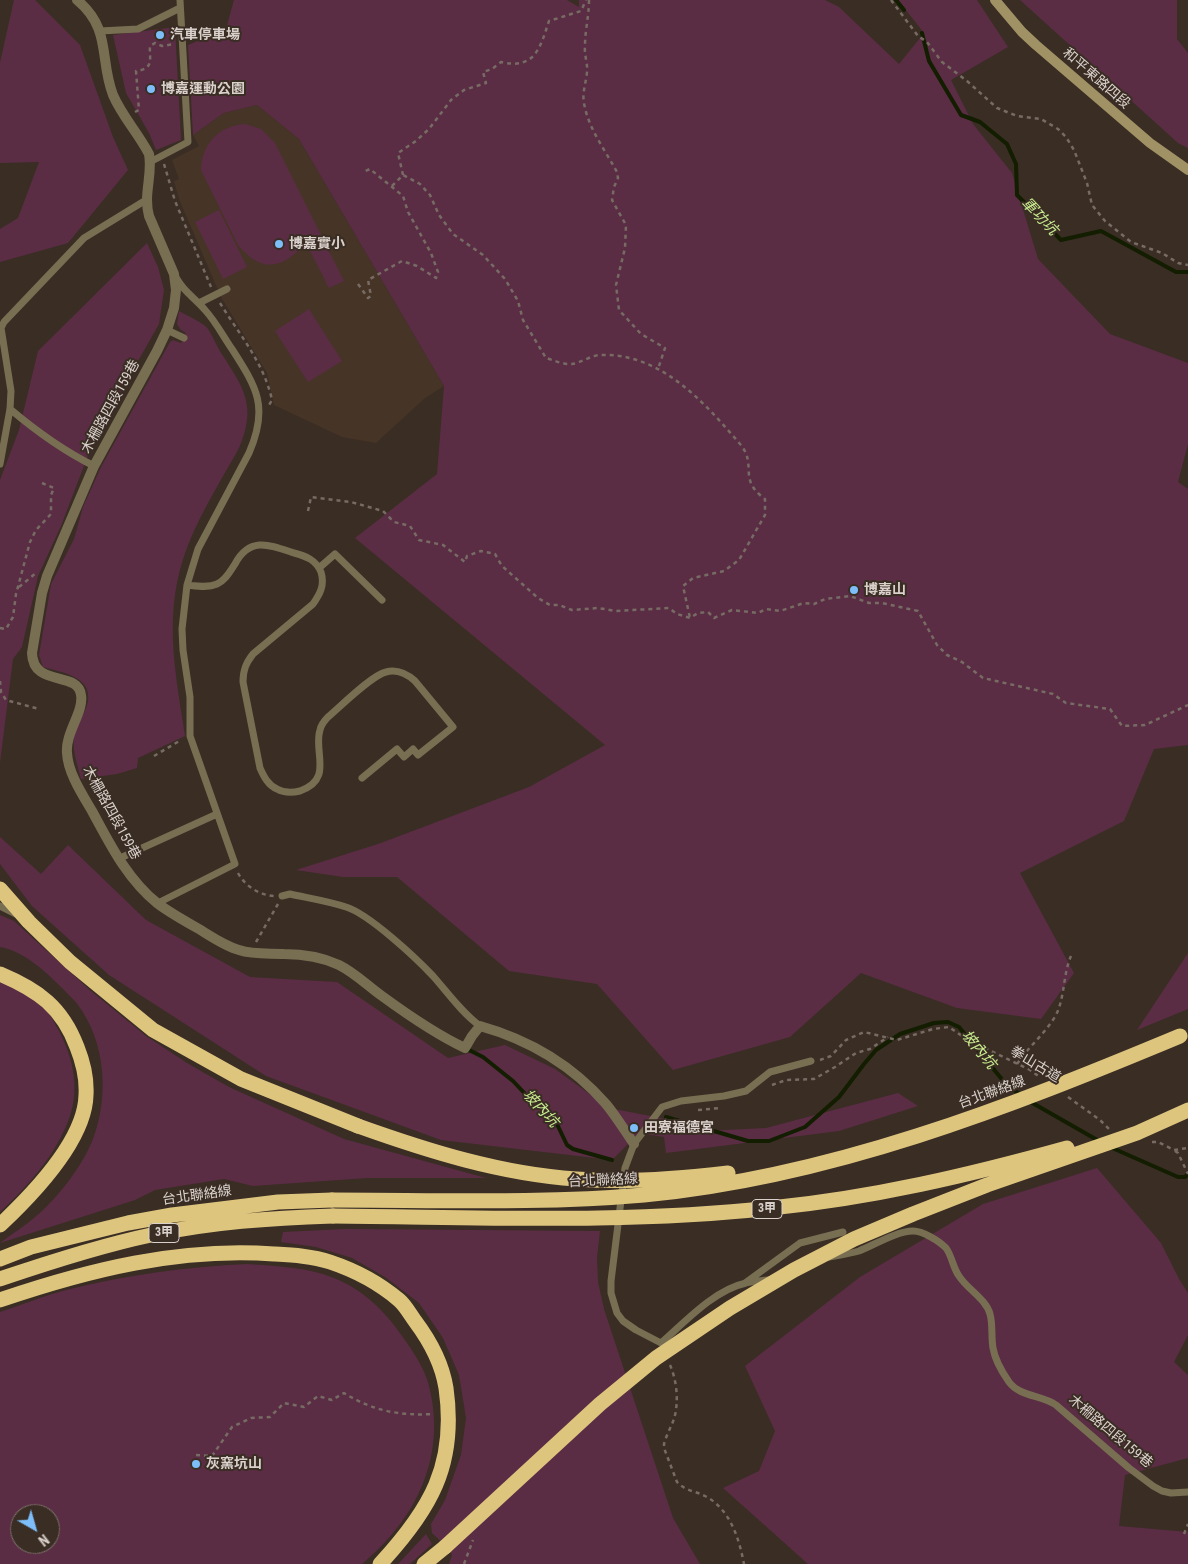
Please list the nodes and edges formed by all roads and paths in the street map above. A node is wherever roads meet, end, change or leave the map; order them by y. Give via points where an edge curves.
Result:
1 (77, 0) edge
2 (588, 0) edge
3 (891, 0) edge
4 (995, 0) edge
5 (180, 4) edge
6 (100, 31) junction
7 (182, 44) junction
8 (126, 119) junction
9 (150, 162) junction
10 (1188, 170) edge
11 (362, 172) dead end
12 (403, 175) junction
13 (392, 186) junction
14 (146, 200) junction
15 (1188, 265) edge
16 (174, 274) junction
17 (358, 284) dead end
18 (227, 289) dead end
19 (198, 303) junction
20 (167, 330) junction
21 (184, 338) dead end
22 (658, 369) junction
23 (10, 409) junction
24 (0, 464) edge
25 (94, 466) junction
26 (42, 483) dead end
27 (308, 510) dead end
28 (319, 568) junction
29 (38, 572) dead end
30 (187, 585) junction
31 (19, 587) junction
32 (382, 600) dead end
33 (690, 618) junction
34 (0, 628) edge
35 (0, 681) edge
36 (1188, 706) edge
37 (39, 709) dead end
38 (190, 736) junction
39 (154, 756) dead end
40 (362, 778) dead end
41 (217, 814) junction
42 (118, 858) junction
43 (235, 864) junction
44 (0, 889) edge
45 (282, 896) junction
46 (158, 903) junction
47 (0, 906) edge
48 (30, 922) junction
49 (250, 953) junction
50 (1072, 956) dead end
51 (0, 974) edge
52 (480, 1026) junction
53 (1184, 1035) edge
54 (888, 1037) junction
55 (810, 1061) joint
56 (1017, 1064) junction
57 (1045, 1081) dead end
58 (767, 1086) dead end
59 (1061, 1092) dead end
60 (721, 1108) dead end
61 (1188, 1108) edge
62 (692, 1111) dead end
63 (1113, 1133) dead end
64 (1150, 1143) dead end
65 (634, 1144) junction
66 (895, 1144) junction
67 (1188, 1148) edge
68 (1174, 1150) junction
69 (1188, 1174) edge
70 (0, 1225) edge
71 (843, 1232) dead end
72 (0, 1259) edge
73 (0, 1279) edge
74 (744, 1283) junction
75 (0, 1300) edge
76 (661, 1343) junction
77 (450, 1414) junction
78 (196, 1455) dead end
79 (1188, 1492) edge
80 (1188, 1524) edge
81 (1184, 1534) dead end
82 (468, 1556) dead end
83 (380, 1564) edge
84 (424, 1564) edge
85 (464, 1564) edge
86 (744, 1564) edge

1 - 6 street via 92,16
2 - 12 path via 581,11 550,21 540,47 528,62 513,65 501,62 483,72 486,83 464,90 451,100 429,129 398,153
2 - 22 path via 584,103 593,130 618,172 612,200 626,226 625,248 616,285 619,310 641,334 665,348
3 - 15 path via 942,62 997,108 1016,116 1041,119 1062,133 1074,150 1092,205 1105,221 1131,242 1162,253 1178,264
4 - 10 main road, 和平東路四段 via 1036,45 1143,137
5 - 6 lane via 138,29
5 - 7 lane
6 - 8 street via 109,82
7 - 8 path via 165,46 155,43 150,46 150,63 145,69 136,71 139,110
7 - 9 lane via 188,142
8 - 9 street
9 - 14 street, 木柵路四段159巷
11 - 13 path via 370,169
12 - 13 path
12 - 22 path via 420,184 453,234 483,255 505,279 518,301 523,320 546,358 571,364 599,355 626,357
13 - 17 path via 403,196 408,212 431,253 438,272 436,278 402,261 368,280 368,298
14 - 16 street, 木柵路四段159巷 via 149,216
14 - 23 lane via 84,238 4,322 1,328 11,391
16 - 19 lane
16 - 20 street, 木柵路四段159巷 via 174,308
18 - 19 lane
19 - 30 lane via 212,319 254,386 259,418 249,453 198,549
20 - 21 lane
20 - 25 street, 木柵路四段159巷
22 - 33 path via 676,380 710,410 746,451 748,478 756,492 765,499 766,515 739,560 724,571 693,578 683,586
23 - 24 lane
23 - 25 lane via 42,436
25 - 42 street, 木柵路四段159巷 via 45,584 32,662 46,675 77,685 81,692 82,701 67,741 68,761 84,798
26 - 31 path via 54,488 51,514 30,542
27 - 33 path via 312,497 351,502 383,511 394,522 410,526 419,540 443,545 465,562 467,556 481,551 495,554 502,566 550,605 572,610 669,608
28 - 30 lane via 307,556 267,544 257,545 240,554 230,572 218,583 208,587
28 - 32 lane via 335,554
28 - 40 lane via 322,577 320,595 253,654 243,672 260,768 270,785 287,793 297,792 314,782 321,761 319,732 323,723 377,676 386,672 408,675 453,727 418,755 413,750 404,757 397,749
29 - 31 path
30 - 38 lane via 182,629 190,697
31 - 34 path via 13,617 6,629
33 - 36 path via 708,612 714,618 732,610 780,612 825,599 850,596 869,603 918,611 937,645 983,678 1053,694 1066,703 1110,709 1122,726 1145,725
35 - 37 path via 6,700
38 - 39 path
38 - 41 lane
41 - 42 lane
41 - 43 lane
42 - 46 street, 木柵路四段159巷
43 - 45 path via 239,875 251,887 264,895
43 - 46 lane
44 - 48 highway
45 - 49 path
45 - 52 lane via 290,894 359,912 415,958
46 - 49 street, 木柵路四段159巷 via 225,945
47 - 48 lane
48 - 66 highway, bridge via 70,962 153,1030 241,1079 358,1126 460,1159 516,1172 636,1181 786,1165
49 - 52 street, 木柵路四段159巷 via 316,956 338,965 413,1018 465,1048
50 - 56 path via 1056,1014
51 - 70 highway via 24,984 50,1003 70,1030 84,1065 86,1096 82,1118 67,1148 38,1186
52 - 65 street via 522,1040 564,1065 607,1105
53 - 66 highway, 台北聯絡線 / 3甲, bridge via 999,1109
54 - 55 path, 拳山古道 via 864,1032 846,1040 831,1056
54 - 56 path, 拳山古道 via 898,1040 949,1027 971,1046 987,1049
54 - 58 path via 814,1079 786,1080
55 - 65 lane via 770,1072 746,1091 662,1107
56 - 57 path, 拳山古道
59 - 63 path, 拳山古道
60 - 62 path
61 - 73 highway, 3甲, bridge via 1068,1148 993,1168 848,1198 772,1208 631,1218 273,1218 152,1235 75,1254
61 - 84 highway, bridge via 1137,1133 987,1185 854,1239 730,1308 656,1358 600,1404
64 - 68 path via 1158,1142
65 - 76 lane via 625,1168 611,1293 617,1313 623,1320
66 - 72 highway, 台北聯絡線 / 3甲, bridge via 780,1174 644,1194 511,1200 278,1202 172,1215 31,1247
67 - 68 path
68 - 69 path
71 - 74 lane via 800,1242
74 - 76 lane, 木柵路四段159巷 via 707,1303
74 - 79 lane, 木柵路四段159巷 via 774,1278 810,1260 852,1252 912,1230 920,1232 946,1249 962,1280 990,1312 994,1354 1014,1388 1049,1400 1153,1486 1171,1493
75 - 77 highway via 63,1279 183,1256 245,1252 329,1262 367,1278 400,1301 427,1337 444,1372
76 - 86 path via 676,1384 674,1418 664,1448 681,1487 703,1494 728,1518
77 - 78 path via 409,1415 363,1404 344,1393 332,1400 318,1396 304,1407 284,1403 270,1418 251,1418 232,1427 212,1456
77 - 83 highway via 447,1454 432,1496 408,1532
80 - 81 path
82 - 85 path

